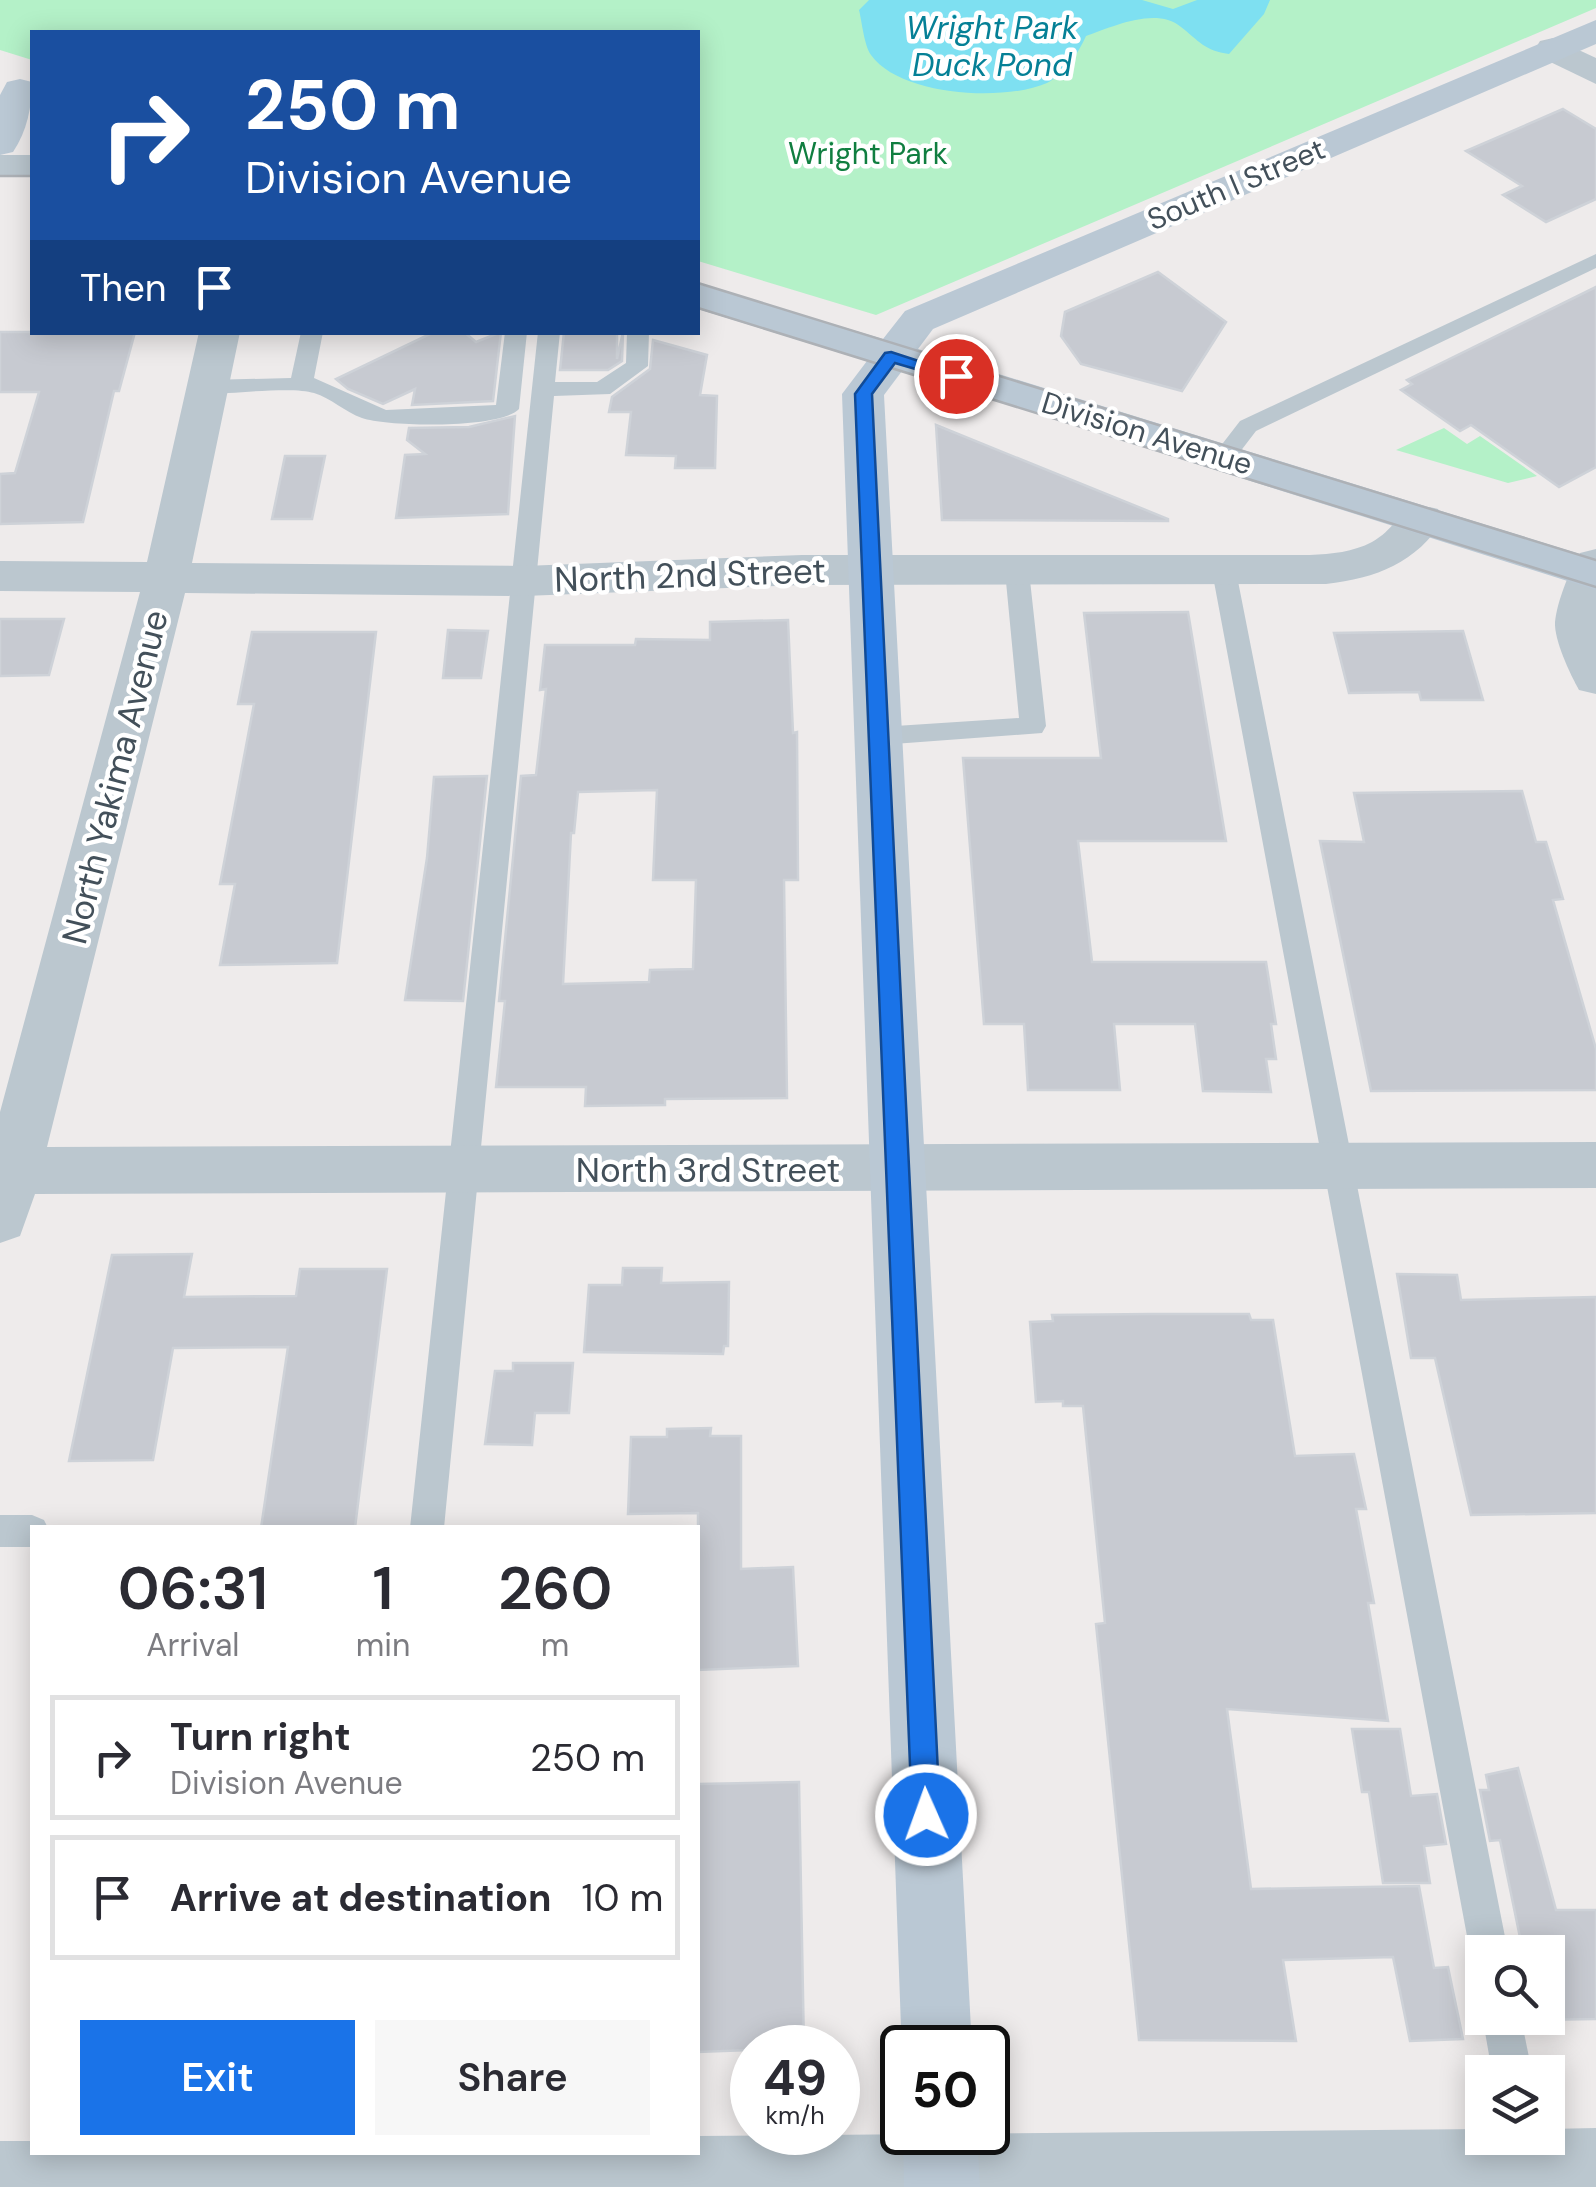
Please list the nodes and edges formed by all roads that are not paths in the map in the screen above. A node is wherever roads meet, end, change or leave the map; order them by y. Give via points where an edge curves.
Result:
1 (1596, 30) edge
2 (1553, 48) junction
3 (1596, 73) edge
4 (18, 89) edge
5 (0, 144) edge
6 (0, 166) edge
7 (30, 166) edge
8 (1596, 260) edge
9 (700, 297) edge
10 (219, 335) edge
11 (311, 335) edge
12 (516, 335) edge
13 (548, 335) edge
14 (638, 335) edge
15 (891, 357) junction
16 (301, 384) junction
17 (207, 386) junction
18 (543, 389) junction
19 (1225, 456) junction
20 (1422, 519) junction
21 (870, 570) junction
22 (1594, 570) edge
23 (1224, 571) junction
24 (1017, 572) junction
25 (0, 576) edge
26 (166, 579) junction
27 (524, 581) junction
28 (1596, 678) edge
29 (880, 736) junction
30 (1596, 1164) edge
31 (1339, 1166) junction
32 (898, 1169) junction
33 (463, 1170) junction
34 (4, 1187) edge
35 (427, 1525) edge
36 (30, 1531) edge
37 (0, 1532) edge
38 (1486, 1935) edge
39 (935, 2025) edge
40 (941, 2163) edge
41 (1546, 2164) edge
42 (362, 2172) edge
43 (0, 2180) edge

1 - 2 main road, South I Street
2 - 3 street
2 - 15 main road, South I Street via 919,320
4 - 5 main road
6 - 7 street
8 - 19 lane via 1248,426
9 - 15 main road, Division Avenue
10 - 17 street, North Yakima Avenue
11 - 16 lane
12 - 16 lane via 506,409 496,413 386,417
13 - 18 lane
14 - 18 lane via 636,366 602,389
15 - 19 main road, Division Avenue
15 - 21 main road, South I Street via 864,394
16 - 17 lane
17 - 26 street, North Yakima Avenue
18 - 27 lane
19 - 20 main road, Division Avenue
20 - 22 main road, Division Avenue
20 - 23 street, North 2nd Street via 1385,553 1350,569
21 - 24 street, North 2nd Street
21 - 27 street, North 2nd Street
21 - 29 main road, South I Street
22 - 28 street via 1578,623
23 - 24 street, North 2nd Street
23 - 31 lane
24 - 29 lane via 1033,726
25 - 26 street, North 2nd Street
26 - 27 street, North 2nd Street
26 - 34 street, North Yakima Avenue
27 - 33 lane
29 - 32 main road, South I Street
30 - 31 street, North 3rd Street
31 - 32 street, North 3rd Street
31 - 38 lane
32 - 33 street, North 3rd Street
32 - 39 main road, South I Street
33 - 34 street, North 3rd Street
33 - 35 lane
36 - 37 lane
40 - 41 street
40 - 42 street
42 - 43 street

